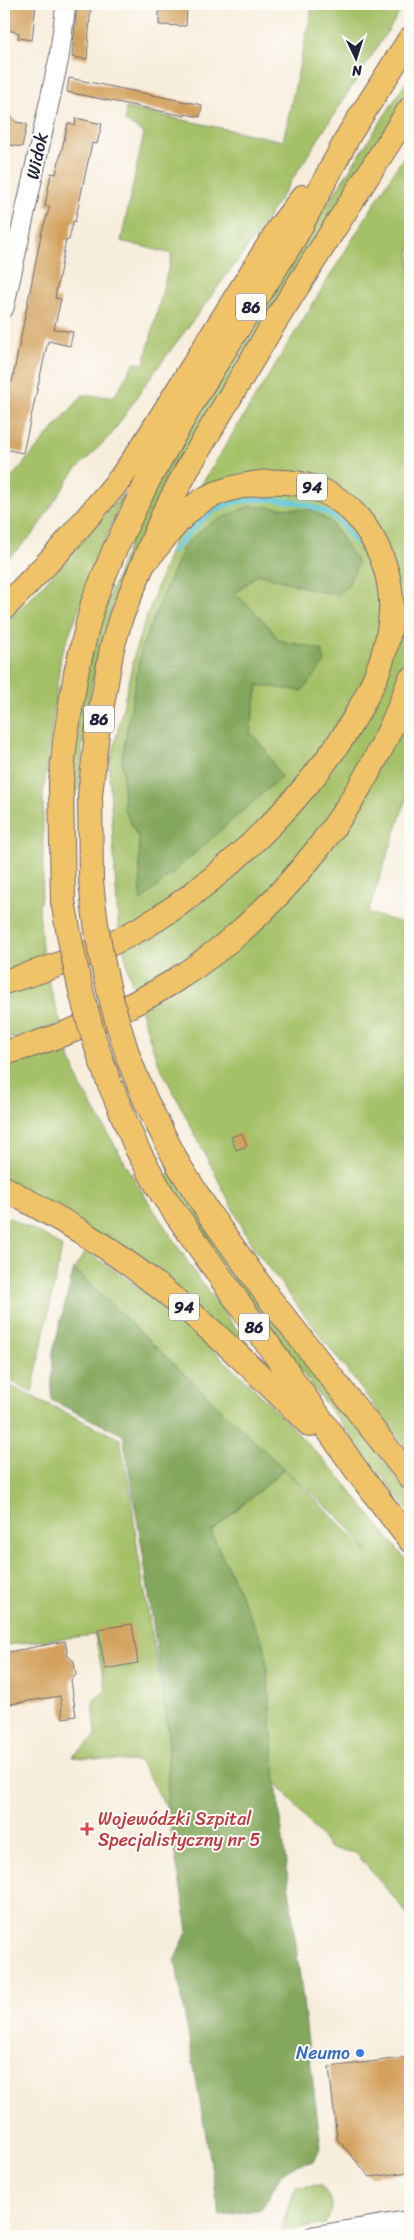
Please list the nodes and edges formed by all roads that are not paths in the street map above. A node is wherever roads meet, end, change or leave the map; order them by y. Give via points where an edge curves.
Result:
1 (66, 4) edge
2 (410, 39) edge
3 (410, 109) edge
4 (350, 133) junction
5 (4, 308) edge
6 (143, 564) junction
7 (4, 608) edge
8 (408, 689) edge
9 (4, 982) edge
10 (4, 1053) edge
11 (4, 1188) edge
12 (360, 1475) junction
13 (410, 1477) edge
14 (410, 1540) edge
15 (410, 2220) edge
16 (313, 2236) edge

1 - 5 street, Widok via 59,58
2 - 4 main road, 86
3 - 6 main road, 86 via 276,319 190,464 164,513
4 - 7 main road via 280,227 149,438 120,479 58,552
4 - 12 main road, 86, bridge via 296,235 200,389 148,480 114,551 93,603 76,673 64,741 61,783 63,901 76,975 93,1041 137,1149 162,1194
6 - 9 main road, 94 via 184,516 219,492 256,483 279,482 322,490 353,514 378,549 385,565 391,609 383,654 353,720 318,771 272,822 208,882 128,935
6 - 13 main road, 86, bridge via 112,648 90,795 91,881 104,977 130,1062 178,1164 269,1298
8 - 10 main road via 373,762 338,822 289,883 234,935 175,981 116,1012
11 - 12 main road, 94 via 80,1231 173,1298 238,1354
12 - 14 main road, 86
15 - 16 street

